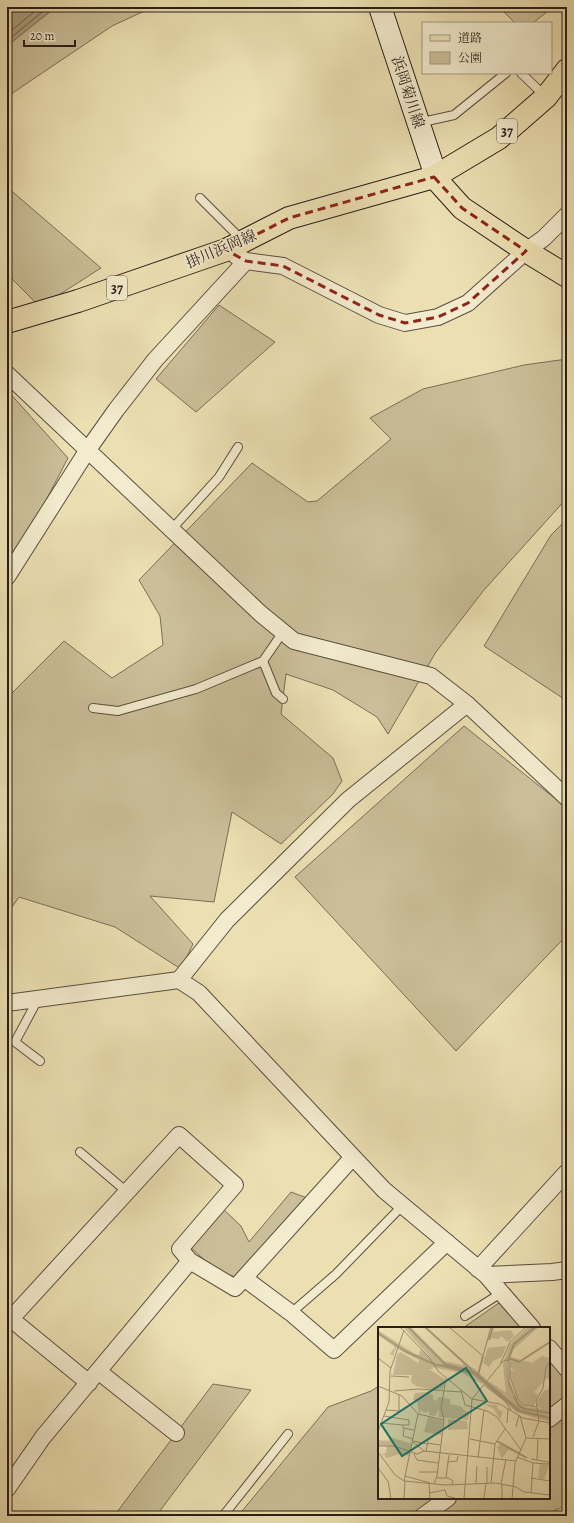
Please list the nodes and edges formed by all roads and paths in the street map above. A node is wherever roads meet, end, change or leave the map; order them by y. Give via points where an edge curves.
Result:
1 (380, 7) edge
2 (567, 70) edge
3 (505, 74) edge
4 (522, 74) edge
5 (546, 97) junction
6 (418, 123) junction
7 (434, 177) junction
8 (200, 198) dead end
9 (567, 215) edge
10 (238, 251) junction
11 (526, 251) junction
12 (567, 276) edge
13 (7, 322) edge
14 (7, 374) edge
15 (238, 447) dead end
16 (88, 451) junction
17 (171, 530) junction
18 (7, 577) edge
19 (283, 632) junction
20 (263, 661) junction
21 (283, 698) dead end
22 (467, 704) junction
23 (93, 708) dead end
24 (567, 798) edge
25 (179, 980) junction
26 (38, 999) junction
27 (7, 1003) edge
28 (40, 1061) dead end
29 (80, 1152) dead end
30 (353, 1158) junction
31 (567, 1172) edge
32 (127, 1192) junction
33 (403, 1206) junction
34 (447, 1242) junction
35 (190, 1261) junction
36 (567, 1270) edge
37 (482, 1272) junction
38 (244, 1278) junction
39 (500, 1292) junction
40 (291, 1313) junction
41 (465, 1316) dead end
42 (9, 1321) edge
43 (531, 1327) edge
44 (550, 1349) edge
45 (567, 1369) edge
46 (93, 1377) junction
47 (567, 1405) edge
48 (550, 1418) edge
49 (176, 1433) dead end
50 (288, 1434) dead end
51 (7, 1489) edge
52 (447, 1499) edge
53 (224, 1516) edge
54 (423, 1516) edge

1 - 6 main road, 浜岡菊川線
2 - 5 main road, 掛川浜岡線 / 37
3 - 6 lane via 454,115
4 - 5 lane
5 - 7 main road, 掛川浜岡線 / 37 via 499,138
6 - 7 main road, 浜岡菊川線
7 - 10 main road, 掛川浜岡線 / 37 via 289,218
7 - 11 main road via 462,208
8 - 10 lane
9 - 11 street via 544,238
10 - 11 street via 283,266 379,315 405,323 438,317 468,304
10 - 13 main road, 掛川浜岡線 / 37
10 - 16 street
11 - 12 main road
14 - 16 street
15 - 17 lane via 219,477
16 - 17 street
16 - 18 street
17 - 19 street
19 - 20 lane
19 - 22 street via 294,641 431,676
20 - 21 lane via 276,693
20 - 23 lane via 196,689 118,710
22 - 24 street
22 - 25 street via 348,800 227,920
25 - 26 street
25 - 30 street via 199,993
26 - 27 street
26 - 28 lane via 15,1042
29 - 32 lane
30 - 33 street
30 - 38 street
31 - 37 street
32 - 35 street via 179,1135 235,1186 180,1249
32 - 42 street
33 - 34 street
33 - 40 lane via 336,1274
34 - 37 street
34 - 40 street via 334,1350
35 - 38 street via 235,1288
35 - 46 street
36 - 37 street
37 - 39 street
38 - 40 street
39 - 41 lane
39 - 43 street
42 - 46 street
44 - 45 street
46 - 49 street
46 - 51 street via 44,1437
47 - 48 street
50 - 53 lane
52 - 54 street

